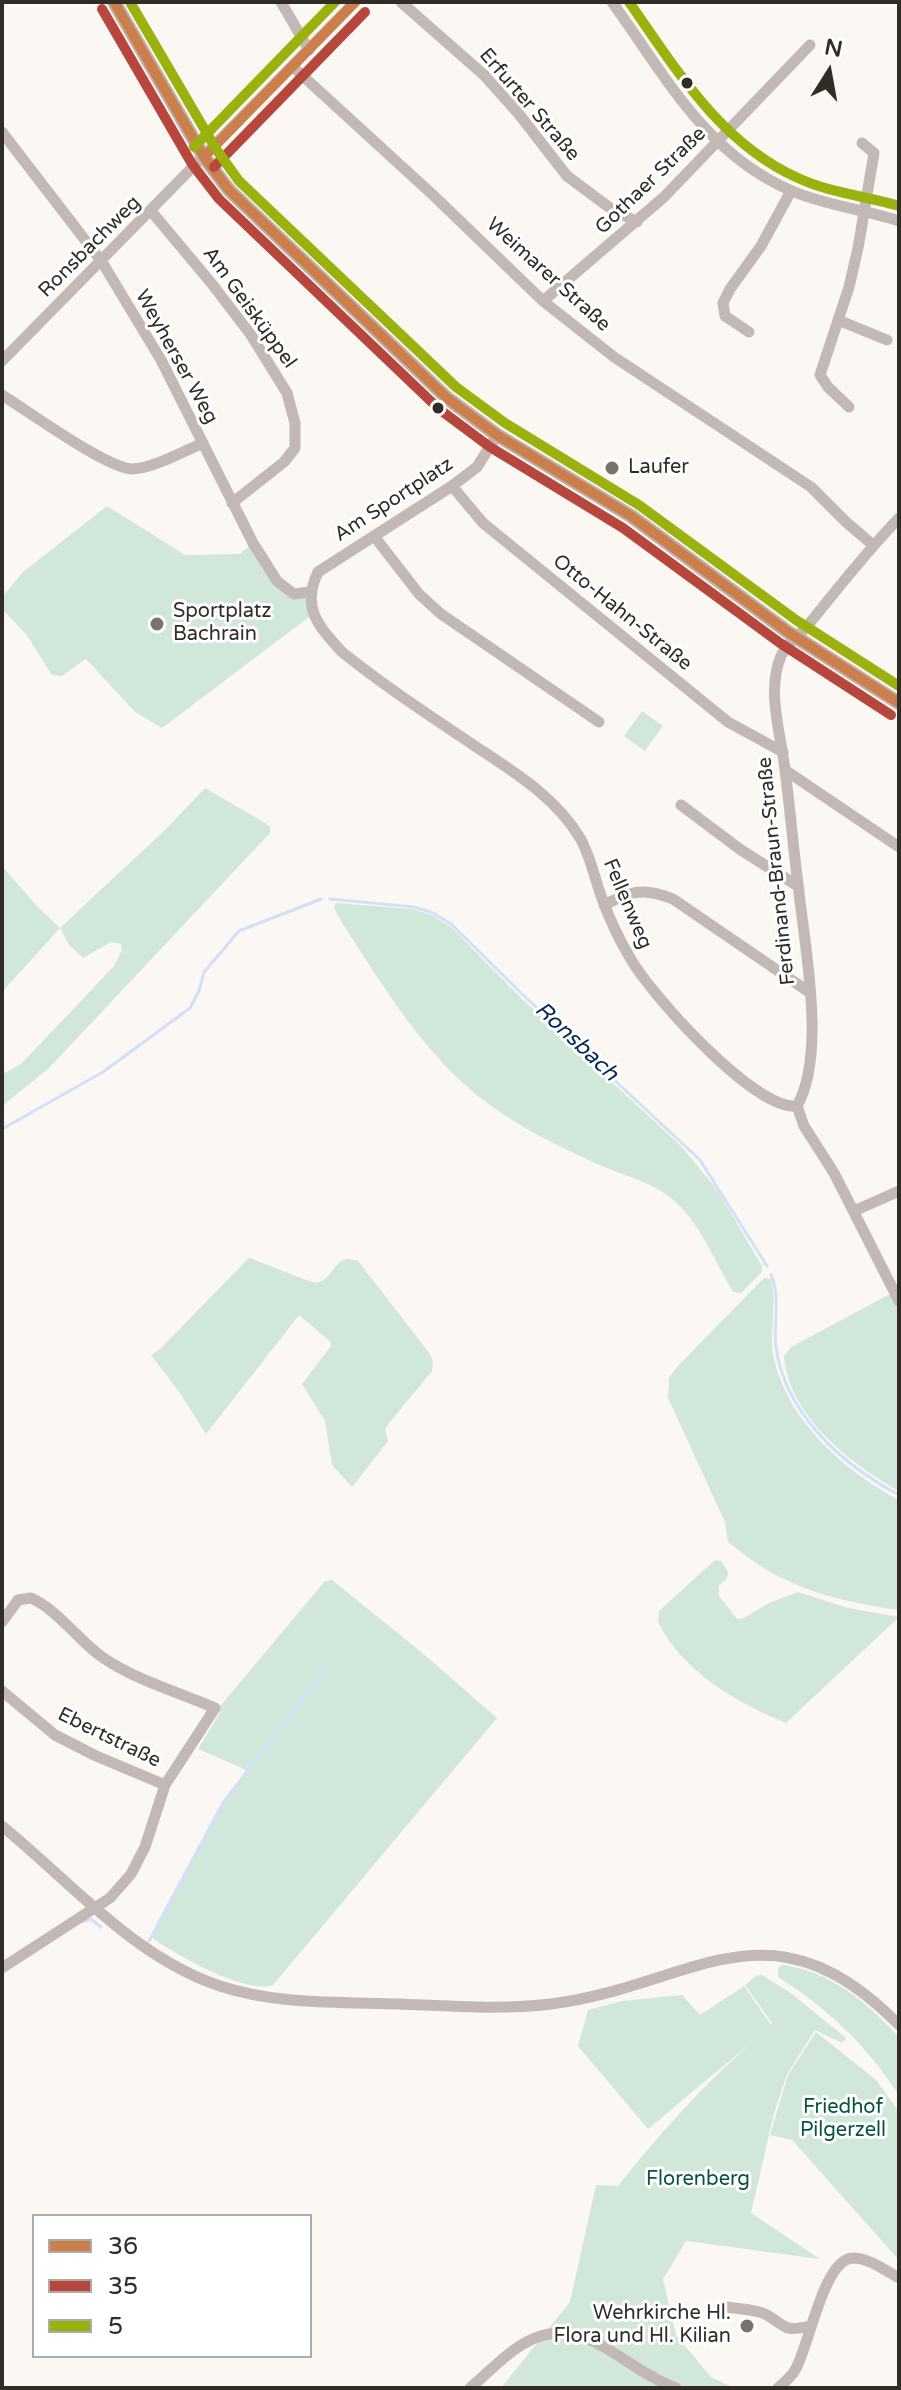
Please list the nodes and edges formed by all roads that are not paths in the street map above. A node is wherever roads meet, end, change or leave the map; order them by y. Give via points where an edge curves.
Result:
1 (114, 2) edge
2 (281, 2) edge
3 (355, 2) edge
4 (401, 2) edge
5 (612, 2) edge
6 (810, 45) dead end
7 (309, 50) junction
8 (293, 67) junction
9 (2, 132) edge
10 (717, 143) junction
11 (862, 143) dead end
12 (204, 157) junction
13 (791, 191) junction
14 (151, 211) junction
15 (865, 213) junction
16 (899, 221) edge
17 (637, 222) junction
18 (102, 262) junction
19 (543, 301) junction
20 (838, 320) junction
21 (749, 332) dead end
22 (887, 340) dead end
23 (2, 361) edge
24 (2, 395) edge
25 (849, 407) dead end
26 (497, 435) junction
27 (203, 443) junction
28 (452, 486) junction
29 (232, 503) junction
30 (899, 518) edge
31 (374, 536) junction
32 (873, 545) junction
33 (310, 592) junction
34 (796, 637) junction
35 (899, 703) edge
36 (599, 722) dead end
37 (783, 752) junction
38 (785, 770) junction
39 (681, 805) dead end
40 (899, 847) edge
41 (798, 886) junction
42 (604, 905) junction
43 (809, 992) junction
44 (797, 1106) junction
45 (899, 1191) edge
46 (854, 1211) junction
47 (899, 1301) edge
48 (2, 1622) edge
49 (2, 1691) edge
50 (165, 1785) junction
51 (2, 1826) edge
52 (96, 1906) junction
53 (2, 1968) edge
54 (899, 2025) edge
55 (899, 2278) edge
56 (727, 2307) dead end
57 (810, 2326) junction
58 (470, 2388) edge
59 (676, 2388) edge
60 (778, 2388) edge

1 - 12 main road
2 - 7 street
3 - 7 street, Ronsbachweg
4 - 17 street, Erfurter Straße via 484,75 567,176
5 - 10 street
6 - 10 street, Gothaer Straße
7 - 8 street, Ronsbachweg
8 - 12 street, Ronsbachweg
8 - 19 street, Weimarer Straße
9 - 18 street, Weyherser Weg
10 - 13 street
10 - 17 street, Gothaer Straße
11 - 15 street via 874,153
12 - 14 street, Ronsbachweg
12 - 26 main road via 229,190 342,300 447,398
13 - 15 street
13 - 21 street via 723,303 725,316
14 - 18 street, Ronsbachweg
14 - 29 street, Am Geisküppel via 235,315 287,393 295,448
15 - 16 street
15 - 20 street
17 - 19 street, Gothaer Straße
18 - 23 street, Ronsbachweg
18 - 27 street, Weyherser Weg
19 - 32 street, Weimarer Straße via 614,357 811,487
20 - 22 street
20 - 25 street via 820,375
24 - 27 street via 111,464 133,469
26 - 28 street, Am Sportplatz via 477,467
26 - 34 main road via 631,516
27 - 29 street, Weyherser Weg
28 - 31 street, Am Sportplatz
28 - 37 street, Otto-Hahn-Straße via 483,523 728,722
29 - 33 street, Weyherser Weg via 277,581 294,594
30 - 32 street, Ferdinand-Braun-Straße
31 - 33 street, Am Sportplatz via 318,572
31 - 36 street via 441,614
32 - 34 street, Ferdinand-Braun-Straße
33 - 42 street, Fellenweg via 313,614 342,652 523,779 558,810 581,840
34 - 35 main road
34 - 37 street, Ferdinand-Braun-Straße via 780,658 777,672 775,701
37 - 38 street, Ferdinand-Braun-Straße
38 - 40 street
38 - 41 street, Ferdinand-Braun-Straße
39 - 41 street
41 - 43 street, Ferdinand-Braun-Straße
42 - 43 street via 628,893 651,891 673,899
42 - 44 street, Fellenweg via 630,959 699,1041 741,1080 779,1104
43 - 44 street, Ferdinand-Braun-Straße via 810,1059
44 - 46 street
45 - 46 street
46 - 47 street
48 - 50 street via 18,1600 31,1598 115,1665 215,1708
49 - 50 street, Ebertstraße via 55,1735
50 - 52 street via 131,1874
51 - 52 street
52 - 53 street
52 - 54 street via 176,1967 251,1994 536,2006 722,1958 779,1956 838,1975
55 - 57 street via 861,2259 844,2260
56 - 57 street via 765,2314 787,2329
57 - 60 street via 795,2370
58 - 59 street via 522,2344 547,2332 564,2331

